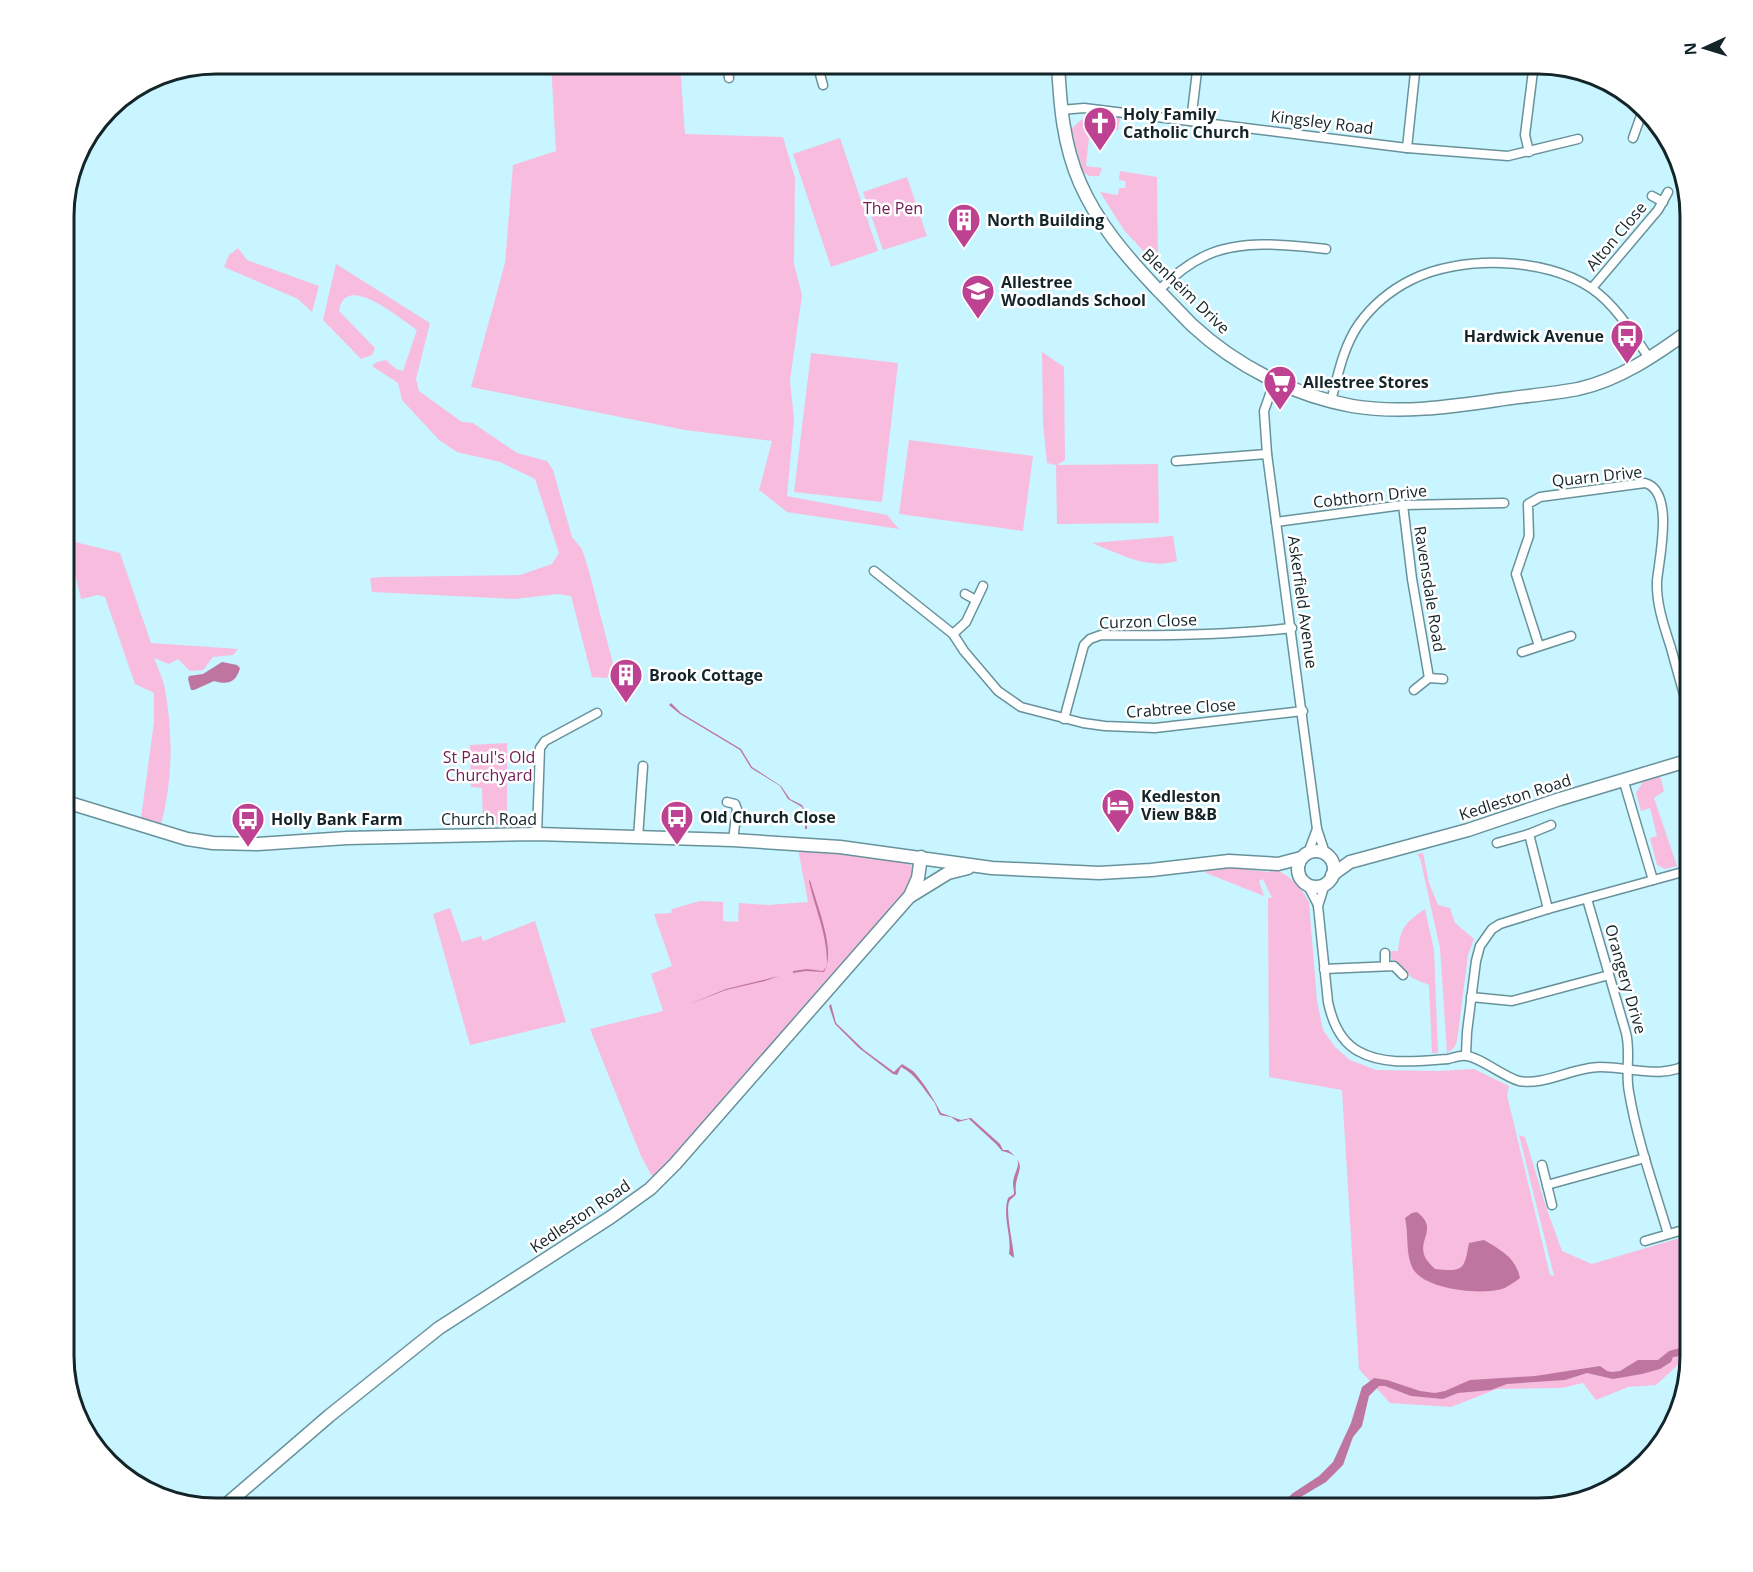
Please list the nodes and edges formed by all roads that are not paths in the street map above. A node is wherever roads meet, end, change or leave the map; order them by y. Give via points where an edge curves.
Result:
1 (728, 74) edge
2 (821, 74) edge
3 (1059, 74) edge
4 (1197, 74) edge
5 (1415, 74) edge
6 (1533, 74) edge
7 (729, 78) dead end
8 (823, 85) dead end
9 (1061, 110) junction
10 (1640, 118) edge
11 (1191, 121) junction
12 (1633, 138) dead end
13 (1578, 139) dead end
14 (1407, 148) junction
15 (1529, 152) junction
16 (1668, 192) dead end
17 (1652, 196) dead end
18 (1663, 202) junction
19 (1326, 249) dead end
20 (1592, 288) junction
21 (1159, 290) junction
22 (1679, 337) edge
23 (1649, 358) junction
24 (1275, 380) junction
25 (1331, 401) junction
26 (1267, 454) junction
27 (1181, 457) dead end
28 (1504, 503) dead end
29 (1403, 505) junction
30 (1276, 522) junction
31 (874, 571) dead end
32 (906, 582) dead end
33 (983, 585) dead end
34 (899, 591) junction
35 (965, 594) dead end
36 (976, 600) junction
37 (1292, 628) junction
38 (953, 634) junction
39 (1571, 636) dead end
40 (1539, 646) junction
41 (1522, 652) dead end
42 (1679, 677) edge
43 (1429, 678) junction
44 (1443, 679) dead end
45 (1414, 690) dead end
46 (1303, 711) junction
47 (597, 713) dead end
48 (1064, 718) junction
49 (1679, 763) edge
50 (643, 766) dead end
51 (1623, 779) junction
52 (727, 802) dead end
53 (74, 804) edge
54 (1551, 825) dead end
55 (1317, 829) junction
56 (537, 834) junction
57 (1529, 834) junction
58 (638, 838) junction
59 (733, 840) junction
60 (1497, 843) dead end
61 (1305, 855) junction
62 (1326, 855) junction
63 (925, 858) junction
64 (1350, 862) junction
65 (1278, 864) junction
66 (978, 866) junction
67 (1680, 873) edge
68 (1329, 879) junction
69 (1303, 880) junction
70 (1653, 880) junction
71 (928, 885) junction
72 (909, 897) junction
73 (1587, 899) junction
74 (1318, 906) junction
75 (1548, 909) junction
76 (1385, 953) dead end
77 (1385, 966) junction
78 (1323, 969) junction
79 (1403, 975) dead end
80 (1609, 975) junction
81 (1471, 997) junction
82 (1466, 1055) junction
83 (1626, 1069) junction
84 (1680, 1069) edge
85 (1645, 1158) junction
86 (1542, 1165) dead end
87 (1547, 1185) junction
88 (1552, 1205) dead end
89 (1680, 1231) edge
90 (1668, 1234) junction
91 (1645, 1241) dead end
92 (234, 1498) edge

1 - 7 street
2 - 8 street
3 - 9 street, Blenheim Drive
4 - 11 street
5 - 14 street
6 - 15 street via 1525,135
9 - 11 street, Kingsley Road via 1084,108
9 - 21 street, Blenheim Drive via 1071,159 1091,207 1109,235
10 - 12 street
11 - 14 street, Kingsley Road
13 - 15 street, Kingsley Road
14 - 15 street, Kingsley Road via 1508,156
16 - 18 street, Alton Close
17 - 18 street, Alton Close
18 - 20 street, Alton Close
19 - 21 street via 1241,246 1223,250 1191,264
20 - 23 street via 1611,306
20 - 25 street via 1555,271 1517,264 1456,266 1418,277 1382,300 1358,326 1343,357
21 - 24 street, Blenheim Drive via 1214,343
22 - 23 street, Blenheim Drive
23 - 25 street, Blenheim Drive via 1612,378 1579,388 1468,404 1405,410
24 - 25 street, Blenheim Drive
24 - 26 street, Askerfield Avenue via 1264,411
26 - 27 street
26 - 30 street, Askerfield Avenue
28 - 29 street, Cobthorn Drive
29 - 30 street, Cobthorn Drive
29 - 43 street, Ravensdale Road
30 - 37 street, Askerfield Avenue
31 - 34 street, Crabtree Close
32 - 34 street
33 - 36 street
34 - 38 street, Crabtree Close
35 - 36 street
36 - 38 street via 966,621
37 - 46 street, Askerfield Avenue
37 - 48 street, Curzon Close via 1095,637 1084,645
38 - 48 street, Crabtree Close via 1005,698 1022,707
39 - 40 street
40 - 41 street
40 - 42 street, Quarn Drive via 1516,574 1529,536 1528,504 1540,497 1649,484 1662,509 1658,602
43 - 44 street
43 - 45 street
46 - 48 street, Crabtree Close via 1155,728 1105,726
46 - 55 street, Askerfield Avenue
47 - 56 street via 545,741 540,748
49 - 51 street, Kedleston Road
50 - 58 street
51 - 64 street, Kedleston Road via 1468,830
51 - 70 street
52 - 59 street via 737,809
53 - 56 street, Church Road via 213,843
54 - 57 street
55 - 61 street, Askerfield Avenue
55 - 62 street, Askerfield Avenue
56 - 58 street, Church Road
57 - 60 street
57 - 75 street
58 - 59 street, Church Road
59 - 63 street, Church Road via 840,847
61 - 62 street via 1316,851
61 - 65 street, Kedleston Road
61 - 69 street via 1298,866
62 - 64 street
62 - 68 street via 1332,863
63 - 66 street, Kedleston Road
63 - 71 street
63 - 72 street, Kedleston Road
64 - 68 street, Kedleston Road
65 - 66 street, Kedleston Road via 1229,861 1099,873
65 - 69 street, Kedleston Road
66 - 71 street, Kedleston Road via 948,873
67 - 70 street
68 - 69 street via 1315,886
68 - 74 street
69 - 74 street
70 - 73 street
71 - 72 street, Kedleston Road
72 - 92 street, Kedleston Road via 650,1189 439,1328
73 - 75 street
73 - 80 street, Orangery Drive
74 - 78 street
75 - 81 street via 1500,924 1485,936
76 - 77 street
77 - 78 street
77 - 79 street via 1394,966
78 - 82 street via 1331,1017 1356,1051 1392,1061
80 - 81 street via 1512,1001
80 - 83 street, Orangery Drive via 1630,1049
81 - 82 street
82 - 83 street via 1520,1081 1534,1082 1588,1068
83 - 84 street via 1661,1072
83 - 85 street, Orangery Drive
85 - 87 street
85 - 90 street, Orangery Drive
86 - 87 street
87 - 88 street
89 - 90 street
90 - 91 street

